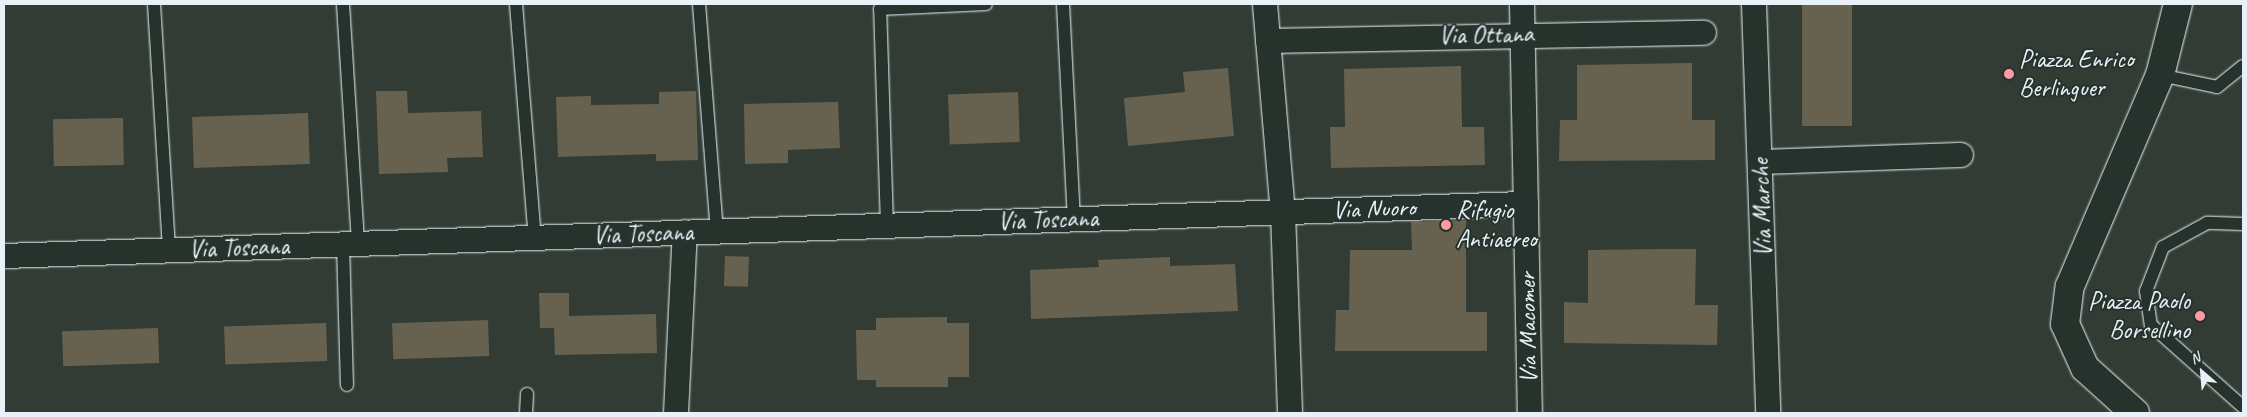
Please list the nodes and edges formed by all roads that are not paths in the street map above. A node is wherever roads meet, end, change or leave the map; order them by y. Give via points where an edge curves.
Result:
1 (154, 4) edge
2 (342, 4) edge
3 (516, 4) edge
4 (699, 4) edge
5 (986, 4) edge
6 (1063, 4) edge
7 (1265, 4) edge
8 (1522, 4) edge
9 (1754, 4) edge
10 (2178, 4) edge
11 (1704, 32) dead end
12 (1523, 34) junction
13 (1268, 41) junction
14 (2243, 66) edge
15 (2160, 75) junction
16 (1961, 155) dead end
17 (1760, 162) junction
18 (1526, 204) junction
19 (1283, 212) junction
20 (1074, 219) junction
21 (2243, 224) edge
22 (887, 226) junction
23 (717, 231) junction
24 (685, 232) junction
25 (535, 238) junction
26 (351, 244) junction
27 (169, 250) junction
28 (4, 256) edge
29 (348, 385) dead end
30 (527, 394) dead end
31 (2243, 407) edge
32 (526, 413) edge
33 (676, 413) edge
34 (1290, 413) edge
35 (1530, 413) edge
36 (1768, 413) edge
37 (2135, 413) edge

1 - 27 lane
2 - 26 lane
3 - 25 lane
4 - 23 lane
5 - 22 lane via 880,8
6 - 20 lane
7 - 13 street
8 - 12 street, Via Macomer
9 - 17 street, Via Marche
10 - 15 street
11 - 12 street, Via Ottana
12 - 13 street, Via Ottana
12 - 18 street, Via Macomer
13 - 19 street
14 - 15 lane via 2217,87
15 - 37 street via 2070,286 2065,324 2085,368
16 - 17 street
17 - 36 street, Via Marche
18 - 19 street, Via Nuoro
18 - 35 street, Via Macomer
19 - 20 street, Via Toscana
19 - 34 street
20 - 22 street, Via Toscana
21 - 31 lane via 2207,223 2162,247 2146,291 2151,325
22 - 23 street, Via Toscana
23 - 24 street, Via Toscana
24 - 25 street, Via Toscana
24 - 33 street
25 - 26 street, Via Toscana
26 - 27 street, Via Toscana
26 - 29 lane
27 - 28 street, Via Toscana
30 - 32 lane

